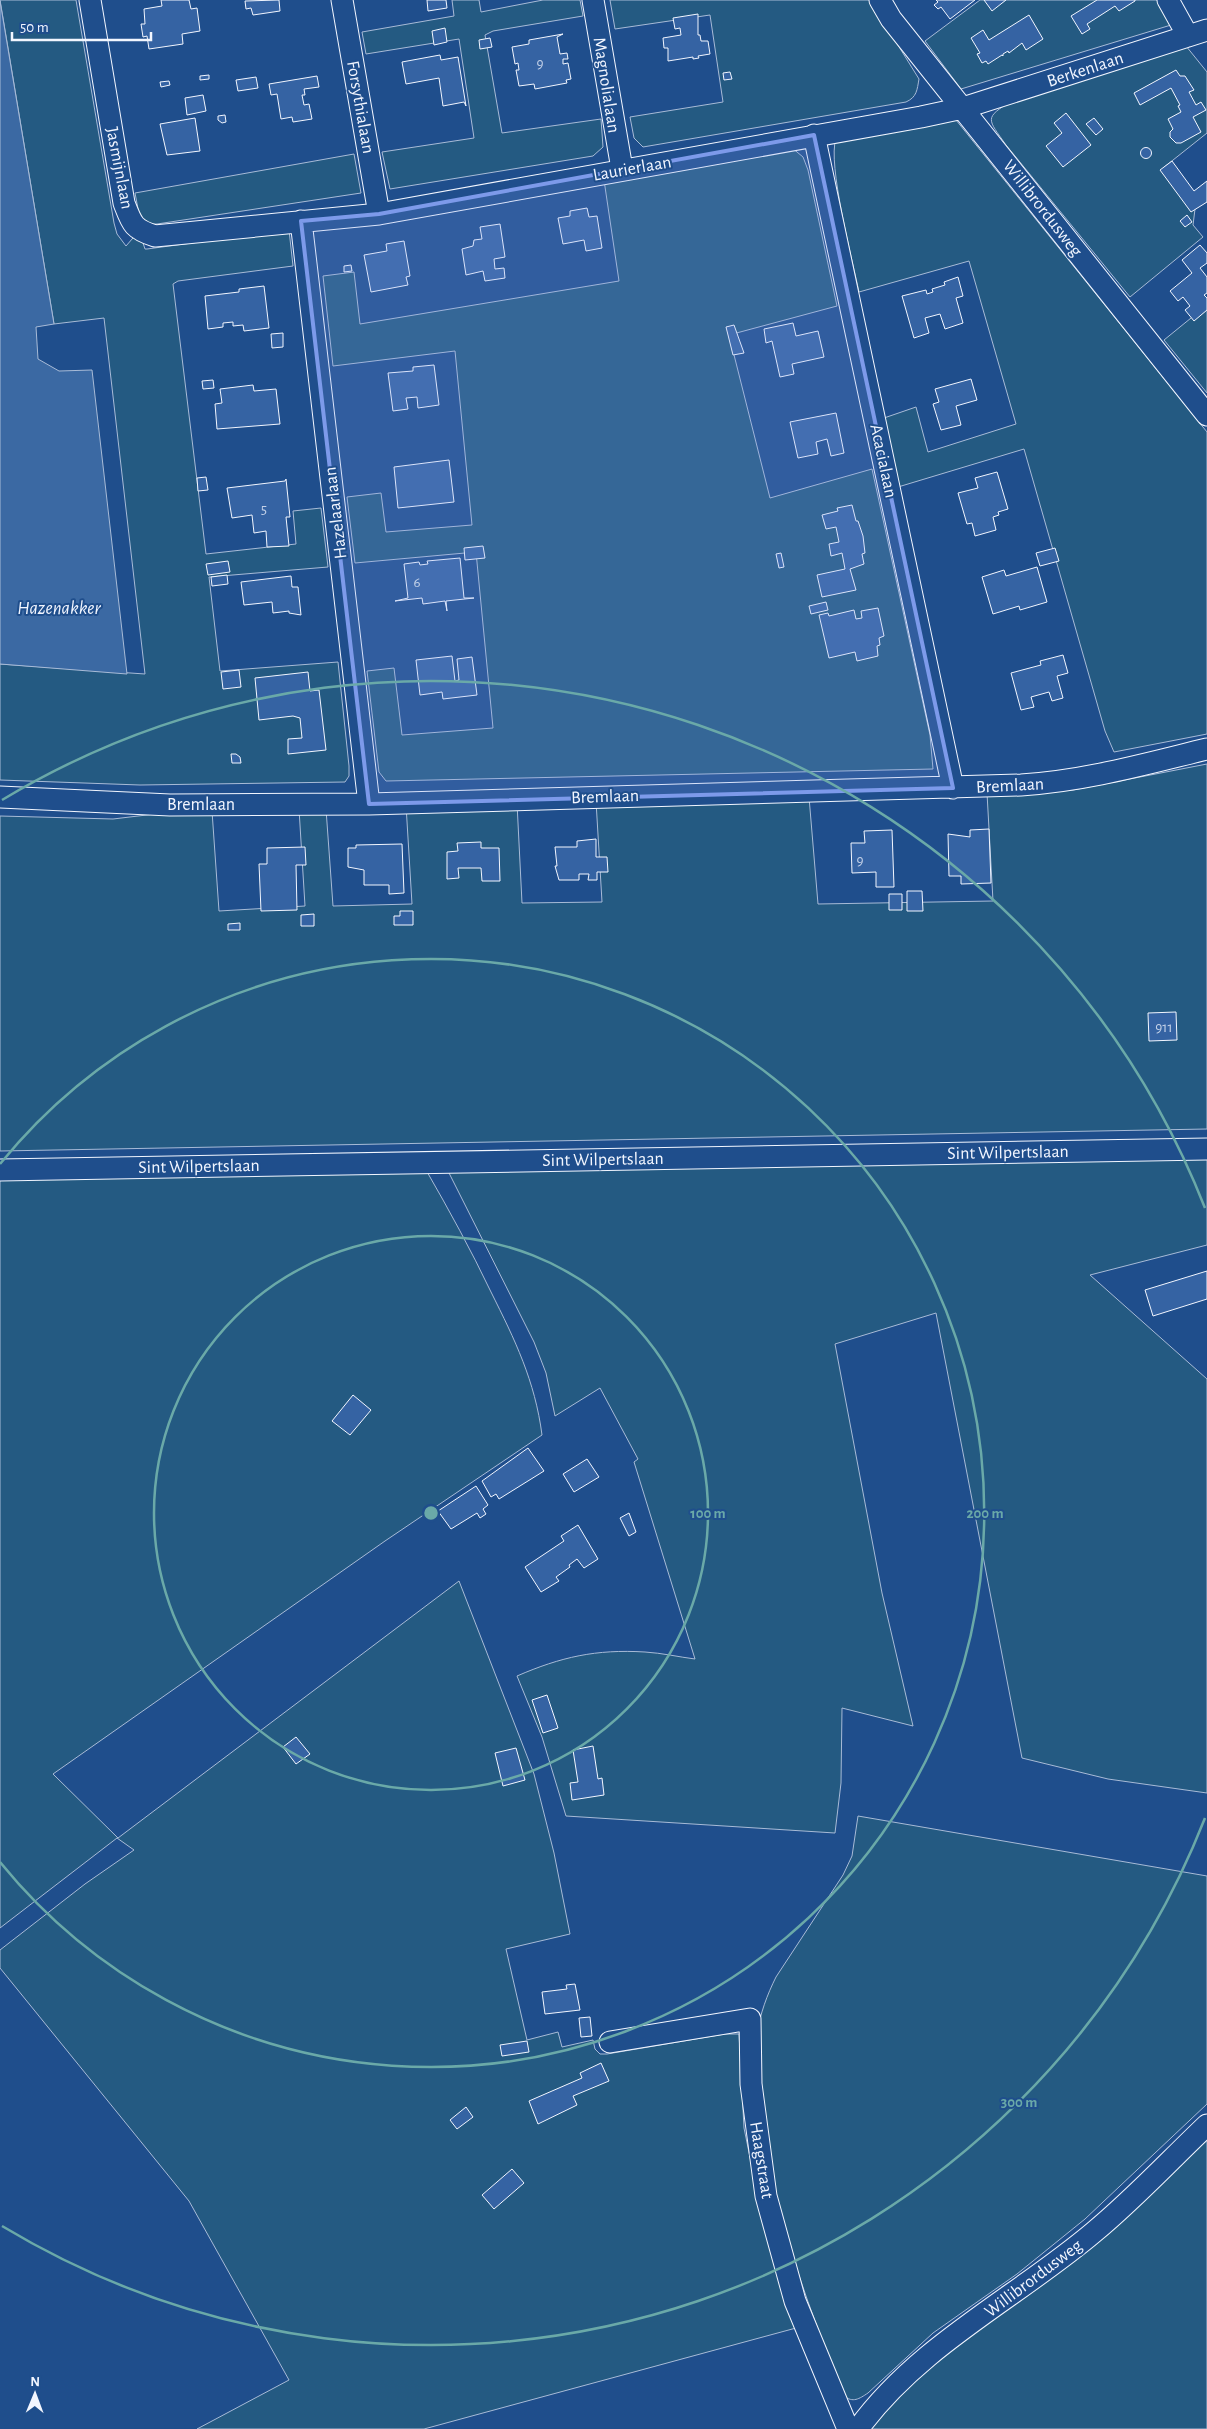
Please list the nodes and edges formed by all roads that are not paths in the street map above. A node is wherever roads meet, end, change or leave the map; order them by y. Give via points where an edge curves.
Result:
1 (90, 0) edge
2 (342, 0) edge
3 (593, 0) edge
4 (880, 0) edge
5 (1168, 0) edge
6 (1202, 33) edge
7 (963, 108) junction
8 (814, 135) junction
9 (622, 169) junction
10 (379, 214) junction
11 (301, 221) junction
12 (1207, 415) edge
13 (1207, 749) edge
14 (952, 788) junction
15 (0, 797) edge
16 (369, 804) junction
17 (1207, 1149) edge
18 (0, 1170) edge
19 (610, 2042) dead end
20 (1207, 2124) edge
21 (848, 2429) edge
22 (858, 2429) edge

1 - 11 street, Jasmijnlaan via 124,203 139,231 155,236
2 - 10 street, Forsythialaan
3 - 9 street, Magnolialaan
4 - 7 street, Willibrordusweg
5 - 6 street
6 - 7 street, Berkenlaan
7 - 8 street, Laurierlaan
7 - 12 street, Willibrordusweg
8 - 9 street, Laurierlaan
8 - 14 street, Acacialaan
9 - 10 street, Laurierlaan
10 - 11 street, Laurierlaan
11 - 16 street, Hazelaarlaan
13 - 14 street, Bremlaan via 1064,782
14 - 16 street, Bremlaan
15 - 16 street, Bremlaan via 170,804
17 - 18 street, Sint Wilpertslaan
19 - 21 street, Haagstraat via 750,2019 750,2084 766,2196 795,2301
20 - 22 street, Willibrordusweg via 1094,2232 924,2359

